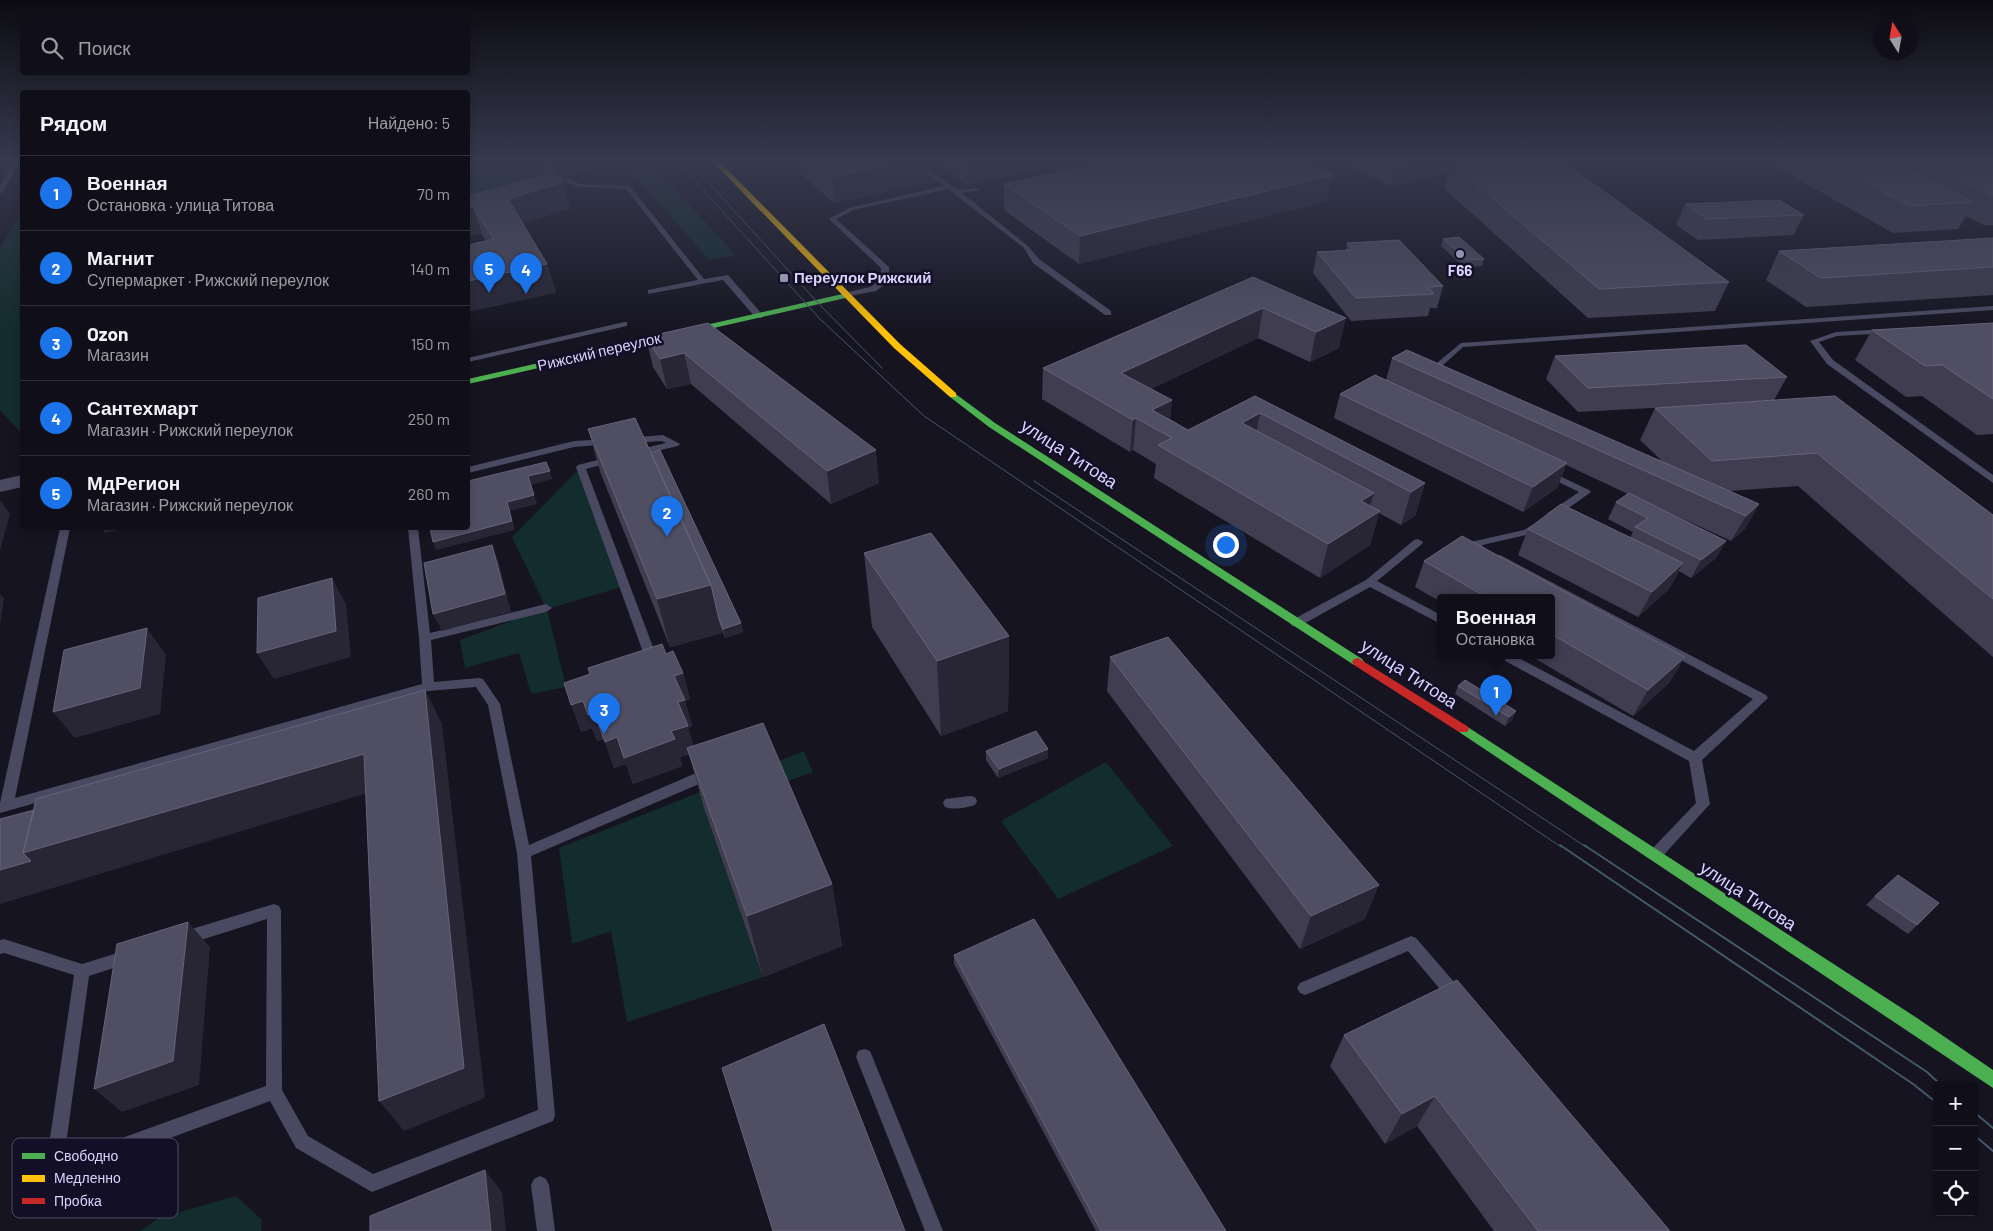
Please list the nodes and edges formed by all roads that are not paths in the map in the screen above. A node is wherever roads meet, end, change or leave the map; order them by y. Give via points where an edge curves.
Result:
1 (653, 218) edge
2 (772, 218) edge
3 (833, 218) edge
4 (990, 218) edge
5 (702, 281) junction
6 (651, 292) dead end
7 (847, 295) junction
8 (1993, 308) edge
9 (1108, 312) dead end
10 (758, 316) junction
11 (624, 324) dead end
12 (1895, 331) edge
13 (470, 360) edge
14 (1420, 380) edge
15 (470, 382) edge
16 (470, 470) edge
17 (1542, 470) edge
18 (1993, 480) edge
19 (20, 481) edge
20 (0, 486) edge
21 (65, 530) edge
22 (412, 530) edge
23 (1418, 542) dead end
24 (1370, 582) junction
25 (546, 608) dead end
26 (1437, 618) edge
27 (1296, 623) junction
28 (425, 638) junction
29 (1511, 659) edge
30 (655, 669) edge
31 (428, 687) junction
32 (1695, 758) junction
33 (724, 767) edge
34 (970, 801) dead end
35 (950, 803) dead end
36 (4, 807) edge
37 (524, 853) junction
38 (1654, 856) junction
39 (173, 942) edge
40 (0, 947) edge
41 (146, 951) edge
42 (82, 971) junction
43 (1305, 988) dead end
44 (1462, 1004) edge
45 (864, 1057) dead end
46 (1993, 1080) edge
47 (274, 1091) junction
48 (59, 1138) edge
49 (146, 1138) edge
50 (540, 1184) dead end
51 (546, 1231) edge
52 (934, 1231) edge

1 - 5 lane
2 - 7 main road, улица Титова
3 - 7 lane via 885,267 885,281 873,289
4 - 9 lane via 1026,247 1036,261
5 - 6 lane
5 - 10 lane via 725,277
7 - 10 main road, Рижский переулок
7 - 27 main road, улица Титова via 940,385 992,425
8 - 14 lane via 1461,345
10 - 15 main road, Рижский переулок
11 - 13 lane
12 - 18 lane via 1836,334 1814,341 1830,362
16 - 30 lane via 574,444 663,438 675,444 581,467
17 - 32 lane via 1586,492 1527,532 1470,545 1516,565 1762,698
19 - 20 street
21 - 36 lane
22 - 28 lane
23 - 24 lane
24 - 26 lane
24 - 27 lane
25 - 28 lane
27 - 38 main road, улица Титова
28 - 31 lane
29 - 32 lane
31 - 36 lane
31 - 37 lane via 479,682 494,704
32 - 38 lane via 1703,804
33 - 37 lane
34 - 35 lane
37 - 47 lane via 547,1114 372,1183 302,1142
38 - 46 main road, улица Титова
39 - 47 lane via 274,910
40 - 42 lane
41 - 42 lane
42 - 48 lane
43 - 44 lane via 1411,943
45 - 52 lane
47 - 49 lane
50 - 51 lane

